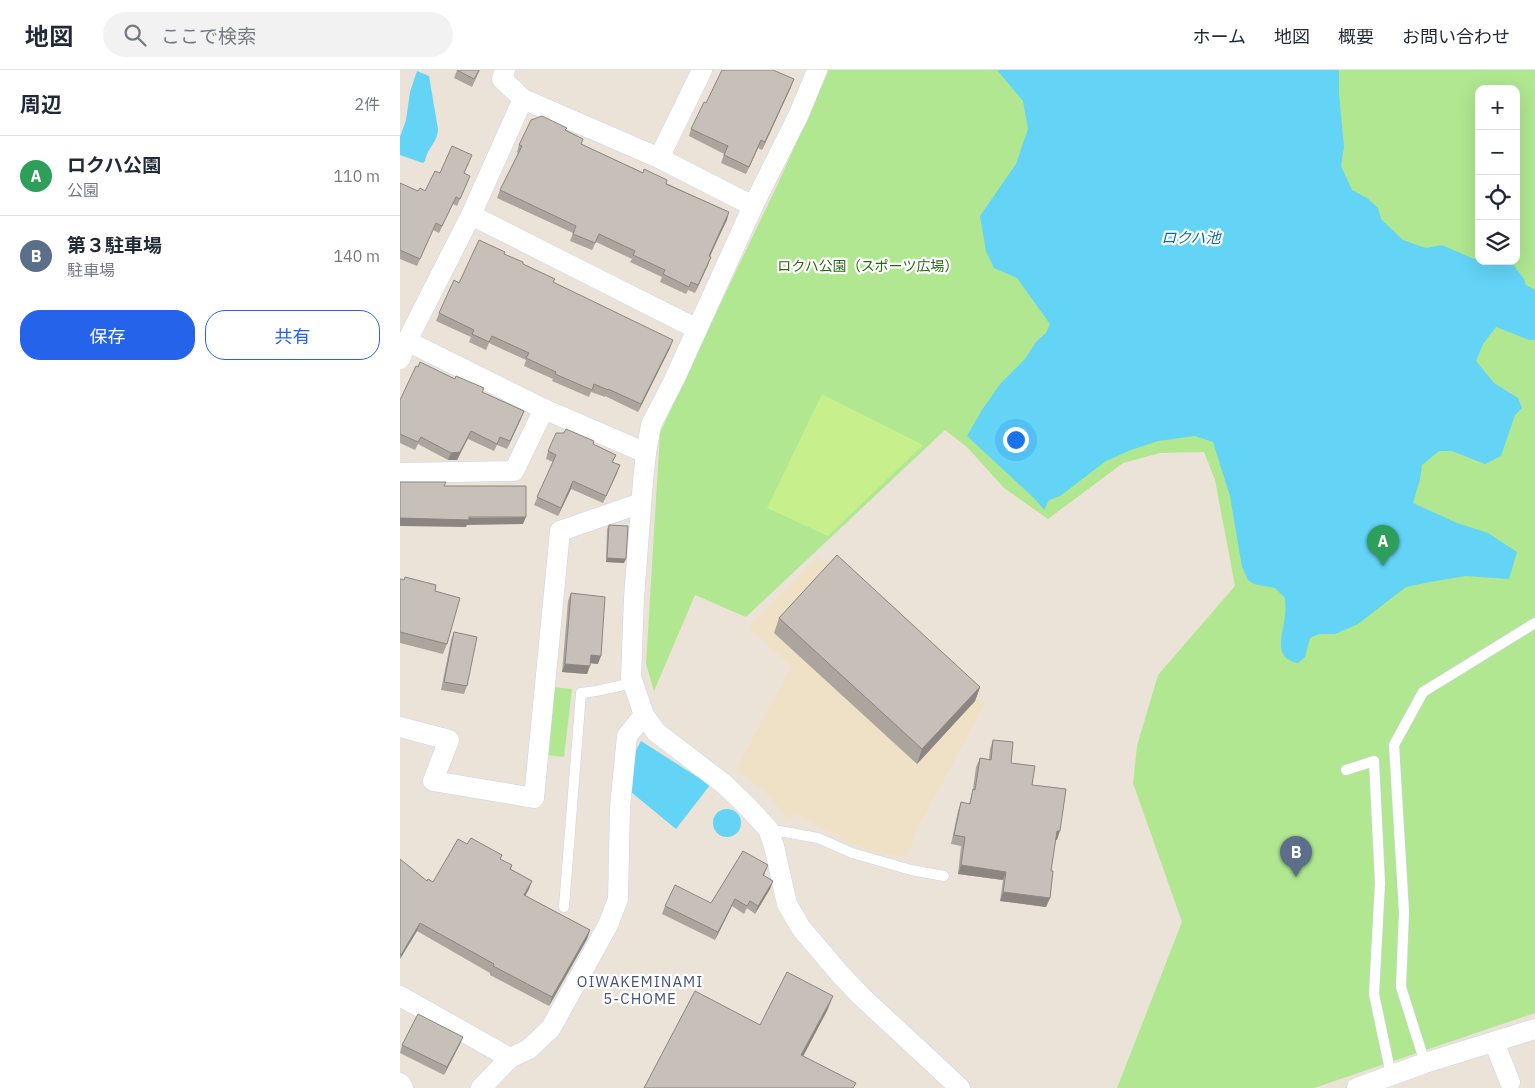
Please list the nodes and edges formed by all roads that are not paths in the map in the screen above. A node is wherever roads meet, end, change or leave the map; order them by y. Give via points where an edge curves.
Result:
1 (505, 70) edge
2 (702, 70) edge
3 (817, 70) edge
4 (523, 99) junction
5 (659, 158) junction
6 (753, 206) junction
7 (471, 215) junction
8 (697, 329) junction
9 (404, 350) edge
10 (544, 409) junction
11 (646, 453) junction
12 (400, 472) edge
13 (641, 503) junction
14 (1535, 623) edge
15 (633, 682) junction
16 (644, 715) junction
17 (400, 727) edge
18 (1346, 770) dead end
19 (768, 829) junction
20 (944, 876) dead end
21 (564, 907) dead end
22 (400, 996) edge
23 (1535, 1029) edge
24 (1494, 1042) junction
25 (510, 1058) junction
26 (1425, 1062) junction
27 (1391, 1075) junction
28 (1510, 1082) dead end
29 (400, 1083) edge
30 (403, 1088) edge
31 (480, 1088) edge
32 (960, 1088) edge
33 (1357, 1088) edge

1 - 4 street via 502,79
2 - 5 street
3 - 6 street
4 - 5 street
4 - 7 street
5 - 6 street
6 - 8 street
7 - 8 street
7 - 9 street
8 - 11 street via 651,425
9 - 10 street
10 - 11 street
10 - 12 street via 514,471
11 - 13 street
13 - 15 street via 631,641
13 - 17 street via 560,530 534,798 433,780 450,740
14 - 26 lane via 1423,692 1394,744 1404,912 1401,987
15 - 16 street
15 - 21 lane via 581,693
16 - 19 street via 656,732 724,784
16 - 25 street via 626,736 620,807 618,899 608,925 551,1028 529,1049
18 - 27 lane via 1374,761 1380,883 1374,994
19 - 20 lane via 818,838 852,853
19 - 32 street via 787,904 801,928 861,996
22 - 25 street
23 - 24 street
24 - 26 street
24 - 28 street
25 - 31 street
26 - 27 street
27 - 33 street
29 - 30 street

